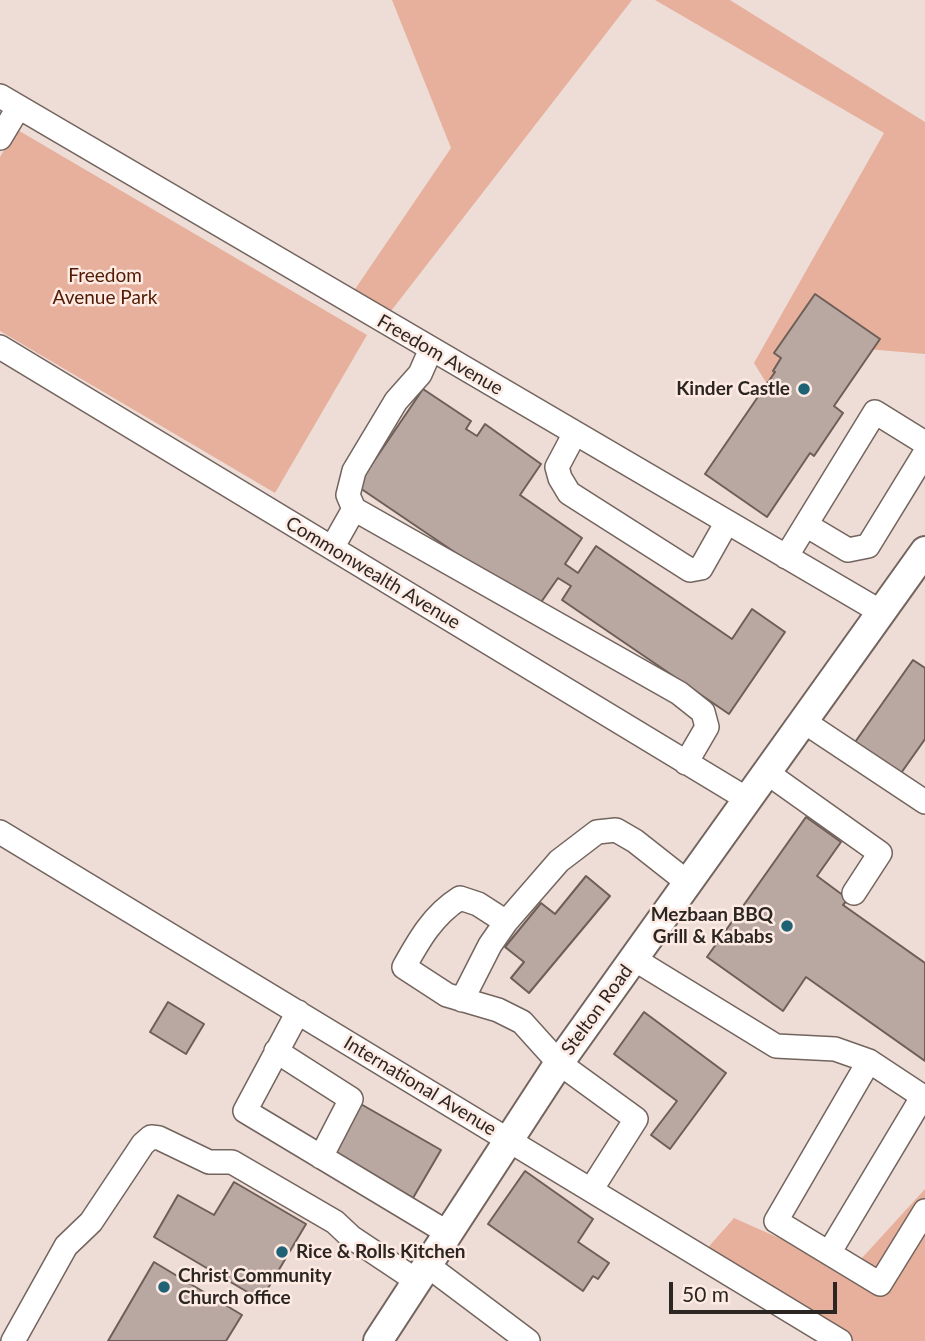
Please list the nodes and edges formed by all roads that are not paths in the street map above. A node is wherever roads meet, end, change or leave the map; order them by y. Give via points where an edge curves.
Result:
1 (9, 102) edge
2 (0, 138) edge
3 (0, 347) edge
4 (431, 349) junction
5 (575, 433) junction
6 (925, 443) edge
7 (925, 453) edge
8 (354, 509) junction
9 (727, 522) junction
10 (806, 525) junction
11 (332, 548) junction
12 (925, 551) edge
13 (786, 557) junction
14 (881, 612) junction
15 (803, 721) junction
16 (686, 763) junction
17 (766, 772) junction
18 (747, 799) junction
19 (925, 803) edge
20 (0, 832) edge
21 (687, 883) junction
22 (854, 894) dead end
23 (506, 922) junction
24 (634, 959) junction
25 (462, 1000) junction
26 (298, 1012) junction
27 (276, 1051) junction
28 (869, 1061) junction
29 (559, 1063) junction
30 (924, 1097) edge
31 (508, 1139) junction
32 (321, 1157) junction
33 (591, 1190) junction
34 (925, 1211) edge
35 (448, 1233) junction
36 (829, 1253) junction
37 (422, 1273) junction
38 (13, 1341) edge
39 (378, 1341) edge
40 (528, 1341) edge
41 (839, 1341) edge

1 - 2 street
1 - 4 street, Freedom Avenue
3 - 11 street, Commonwealth Avenue
4 - 5 street, Freedom Avenue
4 - 8 street via 354,471 348,495
5 - 9 street, Freedom Avenue
5 - 9 street via 557,467 569,493 690,570 701,568
6 - 10 street via 875,412
7 - 10 street via 868,546 848,550
8 - 11 street
8 - 16 street via 687,699 703,712 707,727
9 - 13 street, Freedom Avenue
10 - 13 street
11 - 16 street, Commonwealth Avenue
12 - 14 main road, Stelton Road
13 - 14 street, Freedom Avenue
14 - 15 main road, Stelton Road
15 - 17 main road, Stelton Road
15 - 19 street
16 - 18 street, Commonwealth Avenue
17 - 18 main road, Stelton Road
17 - 22 street via 880,853
18 - 21 main road, Stelton Road
20 - 26 street, International Avenue
21 - 23 street via 616,830 597,832 559,861
21 - 24 main road, Stelton Road
23 - 25 street
23 - 25 street via 460,898 443,909 419,939 404,967
24 - 28 street via 776,1046 835,1049
24 - 29 main road, Stelton Road
25 - 29 street via 522,1022
26 - 27 street
26 - 31 street, International Avenue
27 - 32 street via 351,1098
27 - 32 street via 245,1111
28 - 30 street
28 - 36 street via 776,1221
29 - 31 main road, Stelton Road
29 - 33 street via 636,1119
30 - 36 street
31 - 33 street, International Avenue
31 - 35 main road, Stelton Road
32 - 35 street
33 - 41 street, International Avenue
34 - 36 street via 880,1284
35 - 37 main road, Stelton Road
37 - 38 street via 351,1237 335,1222 232,1161 209,1162 151,1137 91,1222 66,1246
37 - 39 main road, Stelton Road
37 - 40 street

